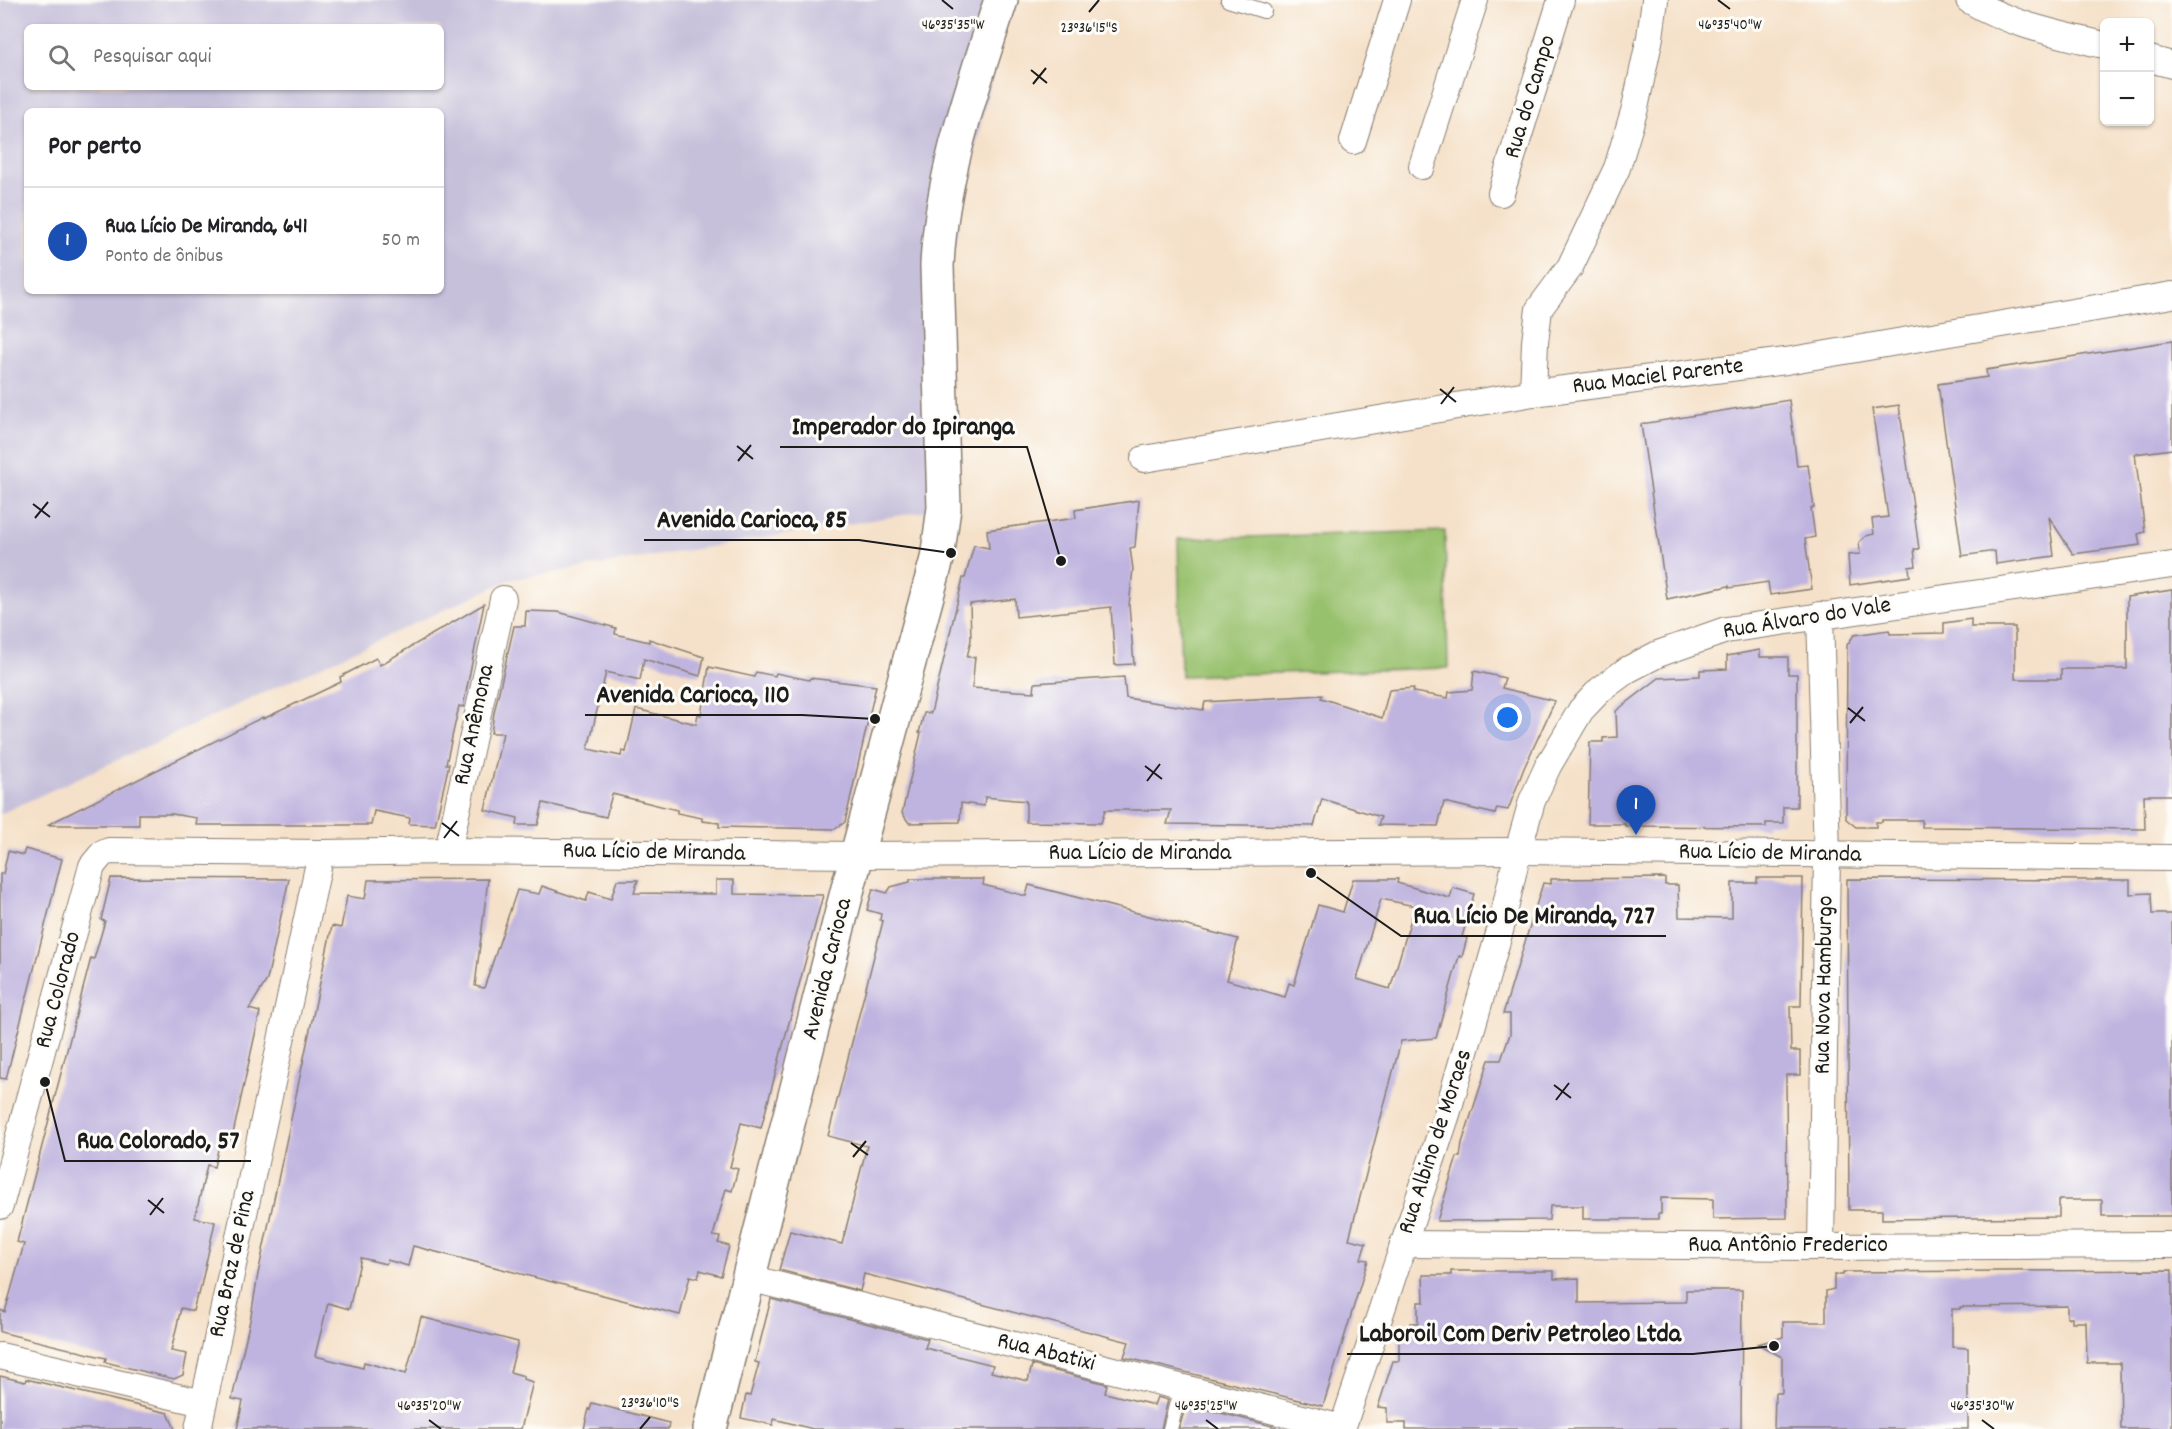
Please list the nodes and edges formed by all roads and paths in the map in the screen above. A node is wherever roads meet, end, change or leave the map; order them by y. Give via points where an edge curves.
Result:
1 (1001, 0) edge
2 (1228, 0) edge
3 (1397, 0) edge
4 (1475, 0) edge
5 (1561, 0) edge
6 (1654, 0) edge
7 (1969, 0) edge
8 (1264, 11) dead end
9 (2100, 44) edge
10 (2154, 59) edge
11 (2172, 65) edge
12 (1353, 141) dead end
13 (1422, 166) dead end
14 (1501, 194) dead end
15 (2172, 295) edge
16 (1533, 393) junction
17 (1144, 459) dead end
18 (2172, 565) edge
19 (503, 599) dead end
20 (1820, 615) junction
21 (109, 851) joint
22 (448, 851) junction
23 (1518, 851) junction
24 (321, 853) junction
25 (857, 855) junction
26 (1827, 855) junction
27 (2172, 858) edge
28 (0, 1206) edge
29 (1403, 1244) junction
30 (2172, 1245) edge
31 (1821, 1247) junction
32 (749, 1278) junction
33 (0, 1356) edge
34 (1181, 1388) junction
35 (203, 1403) junction
36 (1342, 1428) edge
37 (198, 1429) edge
38 (710, 1429) edge
39 (1170, 1429) edge

1 - 25 street, Avenida Carioca via 957,136 938,233 944,508 937,559
2 - 8 lane
3 - 12 street
4 - 13 street
5 - 14 street, Rua do Campo
6 - 16 street via 1635,108 1617,168 1570,267 1539,309
7 - 9 street via 1989,12 2037,29
10 - 11 street
15 - 16 street, Rua Maciel Parente via 1786,361
16 - 17 street, Rua Maciel Parente
18 - 20 street, Rua Álvaro do Vale
19 - 22 street, Rua Anêmona
20 - 23 street, Rua Álvaro do Vale via 1726,630 1658,654 1627,669 1600,690 1581,710 1548,766 1532,801
20 - 26 street, Rua Nova Hamburgo
21 - 24 street, Rua Lício de Miranda
21 - 28 street, Rua Colorado via 92,866
22 - 24 street, Rua Lício de Miranda
22 - 25 street, Rua Lício de Miranda
23 - 25 street, Rua Lício de Miranda
23 - 26 street, Rua Lício de Miranda
23 - 29 street, Rua Albino de Moraes via 1501,927 1447,1114
24 - 35 street, Rua Braz de Pina
25 - 32 street, Avenida Carioca
26 - 27 street, Rua Lício de Miranda
26 - 31 street, Rua Nova Hamburgo
29 - 31 street, Rua Antônio Frederico
29 - 36 street, Rua Albino de Moraes
30 - 31 street, Rua Antônio Frederico
32 - 34 street, Rua Abatixi
32 - 38 street, Avenida Carioca
33 - 35 street
34 - 36 street, Rua Abatixi
34 - 39 lane
35 - 37 street, Rua Braz de Pina

